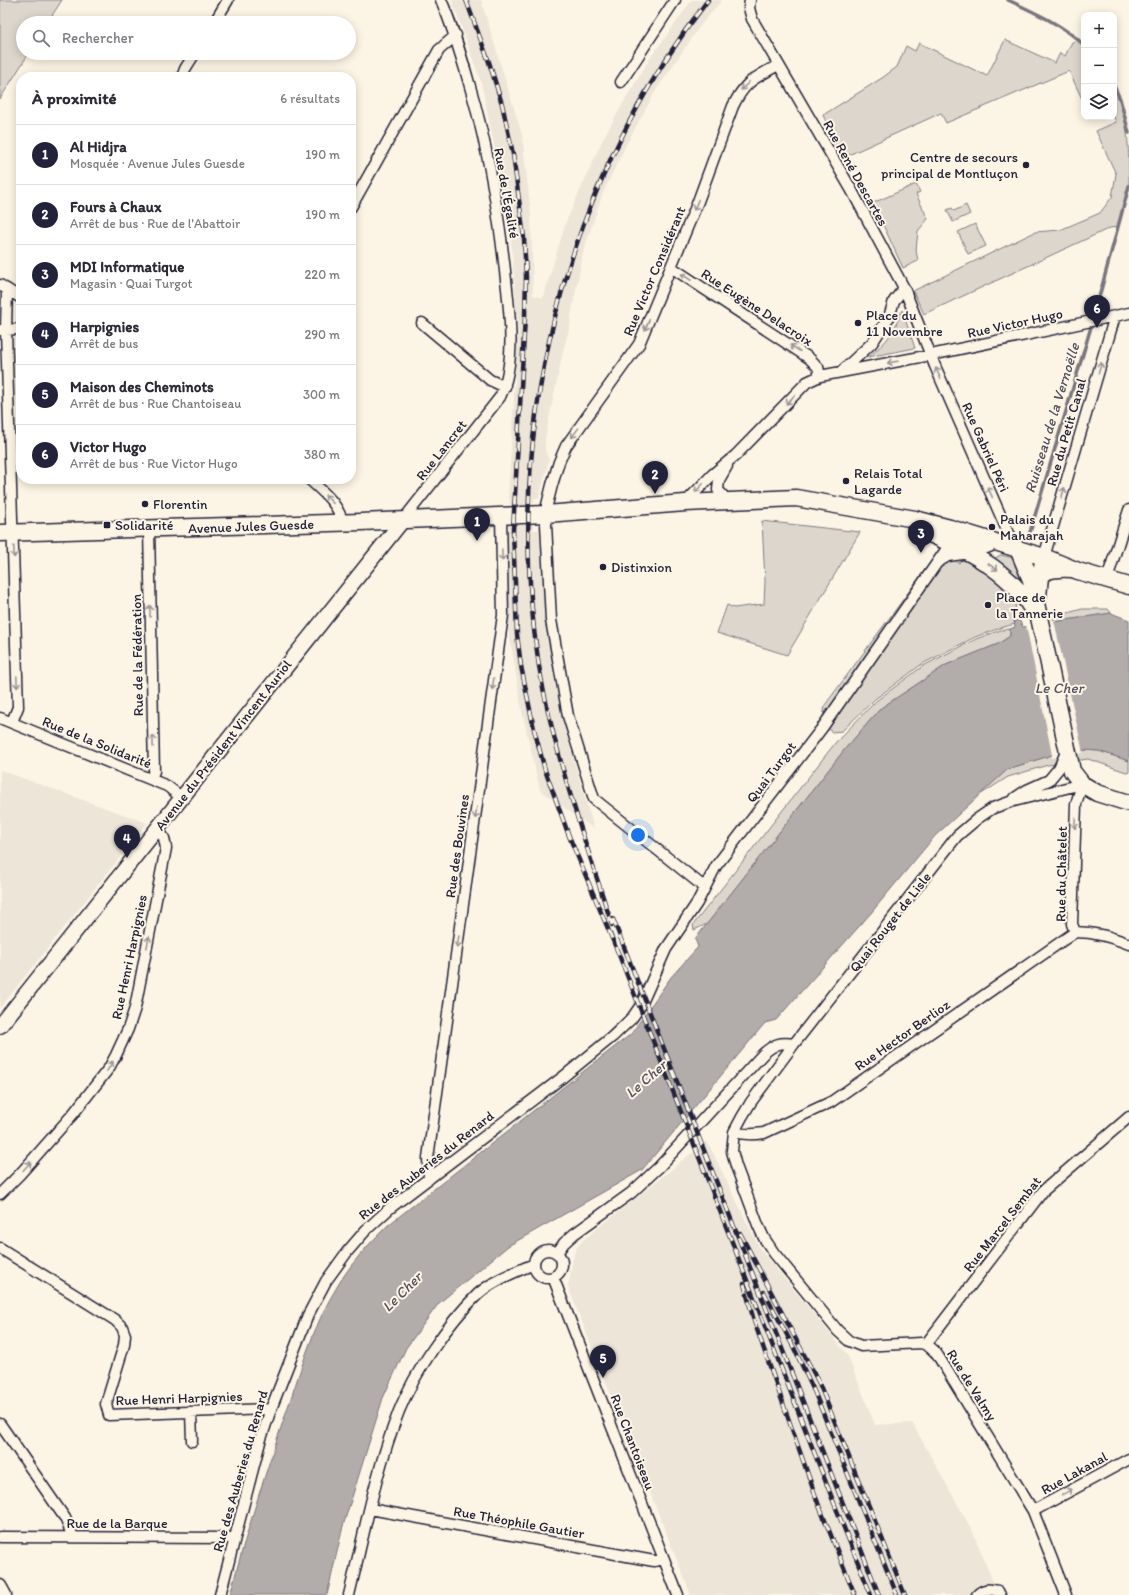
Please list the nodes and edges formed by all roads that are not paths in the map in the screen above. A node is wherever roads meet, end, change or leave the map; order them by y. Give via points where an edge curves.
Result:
1 (228, 0) edge
2 (441, 0) edge
3 (675, 0) edge
4 (749, 4) edge
5 (218, 16) edge
6 (456, 35) junction
7 (191, 60) edge
8 (778, 65) junction
9 (184, 72) edge
10 (621, 82) dead end
11 (356, 196) edge
12 (671, 267) junction
13 (4, 287) edge
14 (904, 288) junction
15 (16, 295) edge
16 (1129, 313) edge
17 (1116, 316) junction
18 (422, 323) dead end
19 (16, 329) edge
20 (3, 330) edge
21 (931, 355) junction
22 (842, 372) junction
23 (820, 376) junction
24 (505, 387) junction
25 (500, 397) joint
26 (736, 455) junction
27 (314, 484) edge
28 (731, 501) junction
29 (685, 503) junction
30 (1129, 510) edge
31 (881, 513) junction
32 (546, 514) junction
33 (501, 516) junction
34 (403, 520) junction
35 (343, 523) junction
36 (1006, 528) junction
37 (149, 529) junction
38 (6, 533) edge
39 (934, 535) junction
40 (997, 543) junction
41 (950, 544) junction
42 (1018, 549) junction
43 (970, 553) junction
44 (1044, 557) junction
45 (936, 563) junction
46 (1078, 571) junction
47 (1107, 579) junction
48 (1036, 582) junction
49 (1129, 586) edge
50 (1035, 610) junction
51 (0, 718) edge
52 (12, 722) junction
53 (1065, 767) junction
54 (152, 780) junction
55 (1082, 784) junction
56 (181, 797) junction
57 (1010, 802) junction
58 (1129, 803) edge
59 (157, 828) junction
60 (704, 887) junction
61 (1075, 932) junction
62 (1129, 944) edge
63 (641, 1005) joint
64 (0, 1026) edge
65 (794, 1044) junction
66 (1129, 1117) edge
67 (734, 1132) junction
68 (736, 1166) joint
69 (429, 1179) junction
70 (0, 1194) edge
71 (0, 1248) edge
72 (557, 1253) junction
73 (534, 1264) junction
74 (553, 1277) junction
75 (926, 1344) junction
76 (271, 1409) junction
77 (191, 1412) junction
78 (0, 1424) edge
79 (192, 1441) dead end
80 (1129, 1458) edge
81 (370, 1510) junction
82 (1033, 1511) junction
83 (0, 1537) edge
84 (73, 1537) junction
85 (235, 1538) junction
86 (664, 1559) junction
87 (0, 1586) edge
88 (5, 1595) edge
89 (220, 1595) edge
90 (349, 1595) edge
91 (678, 1595) edge
92 (977, 1595) edge
93 (1000, 1595) edge
94 (1066, 1595) edge

1 - 5 street
2 - 6 street, Rue de l'Égalité
3 - 10 street
4 - 8 street, Rue René Descartes via 752,19
6 - 11 street via 439,50
6 - 24 street, Rue de l'Égalité via 481,124 497,208 509,312 508,373
7 - 9 street
8 -> 12 street, Rue Victor Considérant via 747,83 740,92
8 - 14 street, Rue René Descartes via 851,189
23 -> 12 street, Rue Eugène Delacroix via 818,366 809,358
12 -> 32 street, Rue Victor Considérant via 639,344 566,446 552,485
13 - 15 street
13 - 20 street
14 - 21 street, Rue René Descartes
14 - 22 street via 894,301 889,317 872,343
16 - 17 street, Rue Victor Hugo
17 - 21 street, Rue Victor Hugo
44 -> 17 street, Rue du Petit Canal
18 - 24 street via 490,380
19 - 20 street
20 - 38 street
21 -> 22 street
36 -> 21 street, Rue Gabriel Péri
22 - 23 street
23 -> 26 street via 807,382
24 - 25 street, Rue de l'Égalité
25 - 34 street, Rue Lancret
26 - 28 street via 719,480 719,492
26 -> 29 street
35 -> 27 street via 340,512 332,500
28 - 29 main road, Avenue Jules Guesde
28 - 31 main road, Avenue Jules Guesde via 796,498
29 - 32 main road, Avenue Jules Guesde
30 - 47 street
31 - 39 main road
31 - 40 main road via 922,521
32 - 33 main road, Avenue Jules Guesde
32 - 60 street, Rue Victor Considérant via 551,620 568,716 594,799
33 - 34 main road, Avenue Jules Guesde
33 -> 69 street, Rue des Bouvines via 503,615 428,1158
34 - 35 main road, Avenue Jules Guesde
34 - 56 main road, Avenue du Président Vincent Auriol
35 - 37 main road, Avenue Jules Guesde
36 - 40 street
36 - 42 street, Rue Gabriel Péri
37 - 38 main road, Avenue Jules Guesde
54 -> 37 street, Rue de la Fédération via 154,770
38 -> 52 street via 18,707
39 - 40 street via 946,536 984,549
39 - 41 main road
40 - 42 main road
41 - 43 main road
41 - 45 street, Quai Turgot
42 - 44 main road
42 - 48 main road
43 - 45 street via 948,556
43 -> 50 main road via 1008,578
44 - 46 main road
44 - 48 main road
45 - 60 street, Quai Turgot via 822,728 716,866
46 - 47 main road
46 - 48 street via 1059,570 1045,573
47 - 49 main road
48 - 50 main road
50 - 53 main road via 1067,749
51 - 52 street, Rue de la Solidarité
52 - 54 street, Rue de la Solidarité
53 - 55 main road
53 - 57 street via 1049,780 1027,790
54 - 56 street, Rue de la Solidarité via 167,786
55 - 57 street, Quai Rouget de Lisle
55 - 58 main road via 1098,793
55 -> 61 street, Rue du Châtelet via 1076,804 1072,924
56 - 59 main road, Avenue du Président Vincent Auriol
57 - 65 street, Quai Rouget de Lisle via 993,808 957,836
59 - 64 main road, Avenue du Président Vincent Auriol
70 -> 59 street, Rue Henri Harpignies via 73,1114 109,1068 128,1029 140,988 166,848 164,838
60 - 63 street, Quai Turgot via 697,903 666,949
61 - 62 street, Rue du Châtelet via 1096,933
61 - 67 street, Rue Hector Berlioz via 830,1102 764,1133 744,1135
63 - 69 street, Rue des Auberies du Renard via 632,1018 612,1037
65 - 67 street, Quai Rouget de Lisle via 751,1102
65 - 72 street via 775,1045 764,1053 659,1167 631,1193 574,1234
66 - 75 street, Rue Marcel Sembat via 1043,1192
67 - 68 street, Quai Rouget de Lisle via 732,1151
68 - 75 street, Rue de Valmy via 768,1245 844,1336 855,1344 866,1347
69 - 76 street, Rue des Auberies du Renard via 366,1230 326,1280 308,1315
71 - 77 street, Rue Henri Harpignies via 115,1320 122,1327 125,1335 124,1345 106,1404 109,1415
72 - 73 street via 544,1250 536,1256
72 - 74 street via 563,1264 560,1272
73 - 74 street via 534,1269 540,1276
73 - 81 street via 504,1276 479,1294 445,1332 415,1378 399,1411 382,1460
74 - 86 street, Rue Chantoiseau
75 - 82 street, Rue de Valmy via 940,1359
76 - 77 street, Rue Henri Harpignies
76 - 85 street, Rue des Auberies du Renard
77 - 79 street
78 - 84 street via 65,1518
82 -> 80 street, Rue Lakanal
81 - 86 street, Rue Théophile Gautier via 654,1561
81 - 90 street
82 - 94 street, Rue de Valmy
83 - 84 street, Rue de la Barque
84 - 85 street, Rue de la Barque
85 - 89 street, Rue des Auberies du Renard
86 - 91 street, Rue Chantoiseau
87 - 88 street
92 - 93 street via 982,1590 989,1589 998,1591

